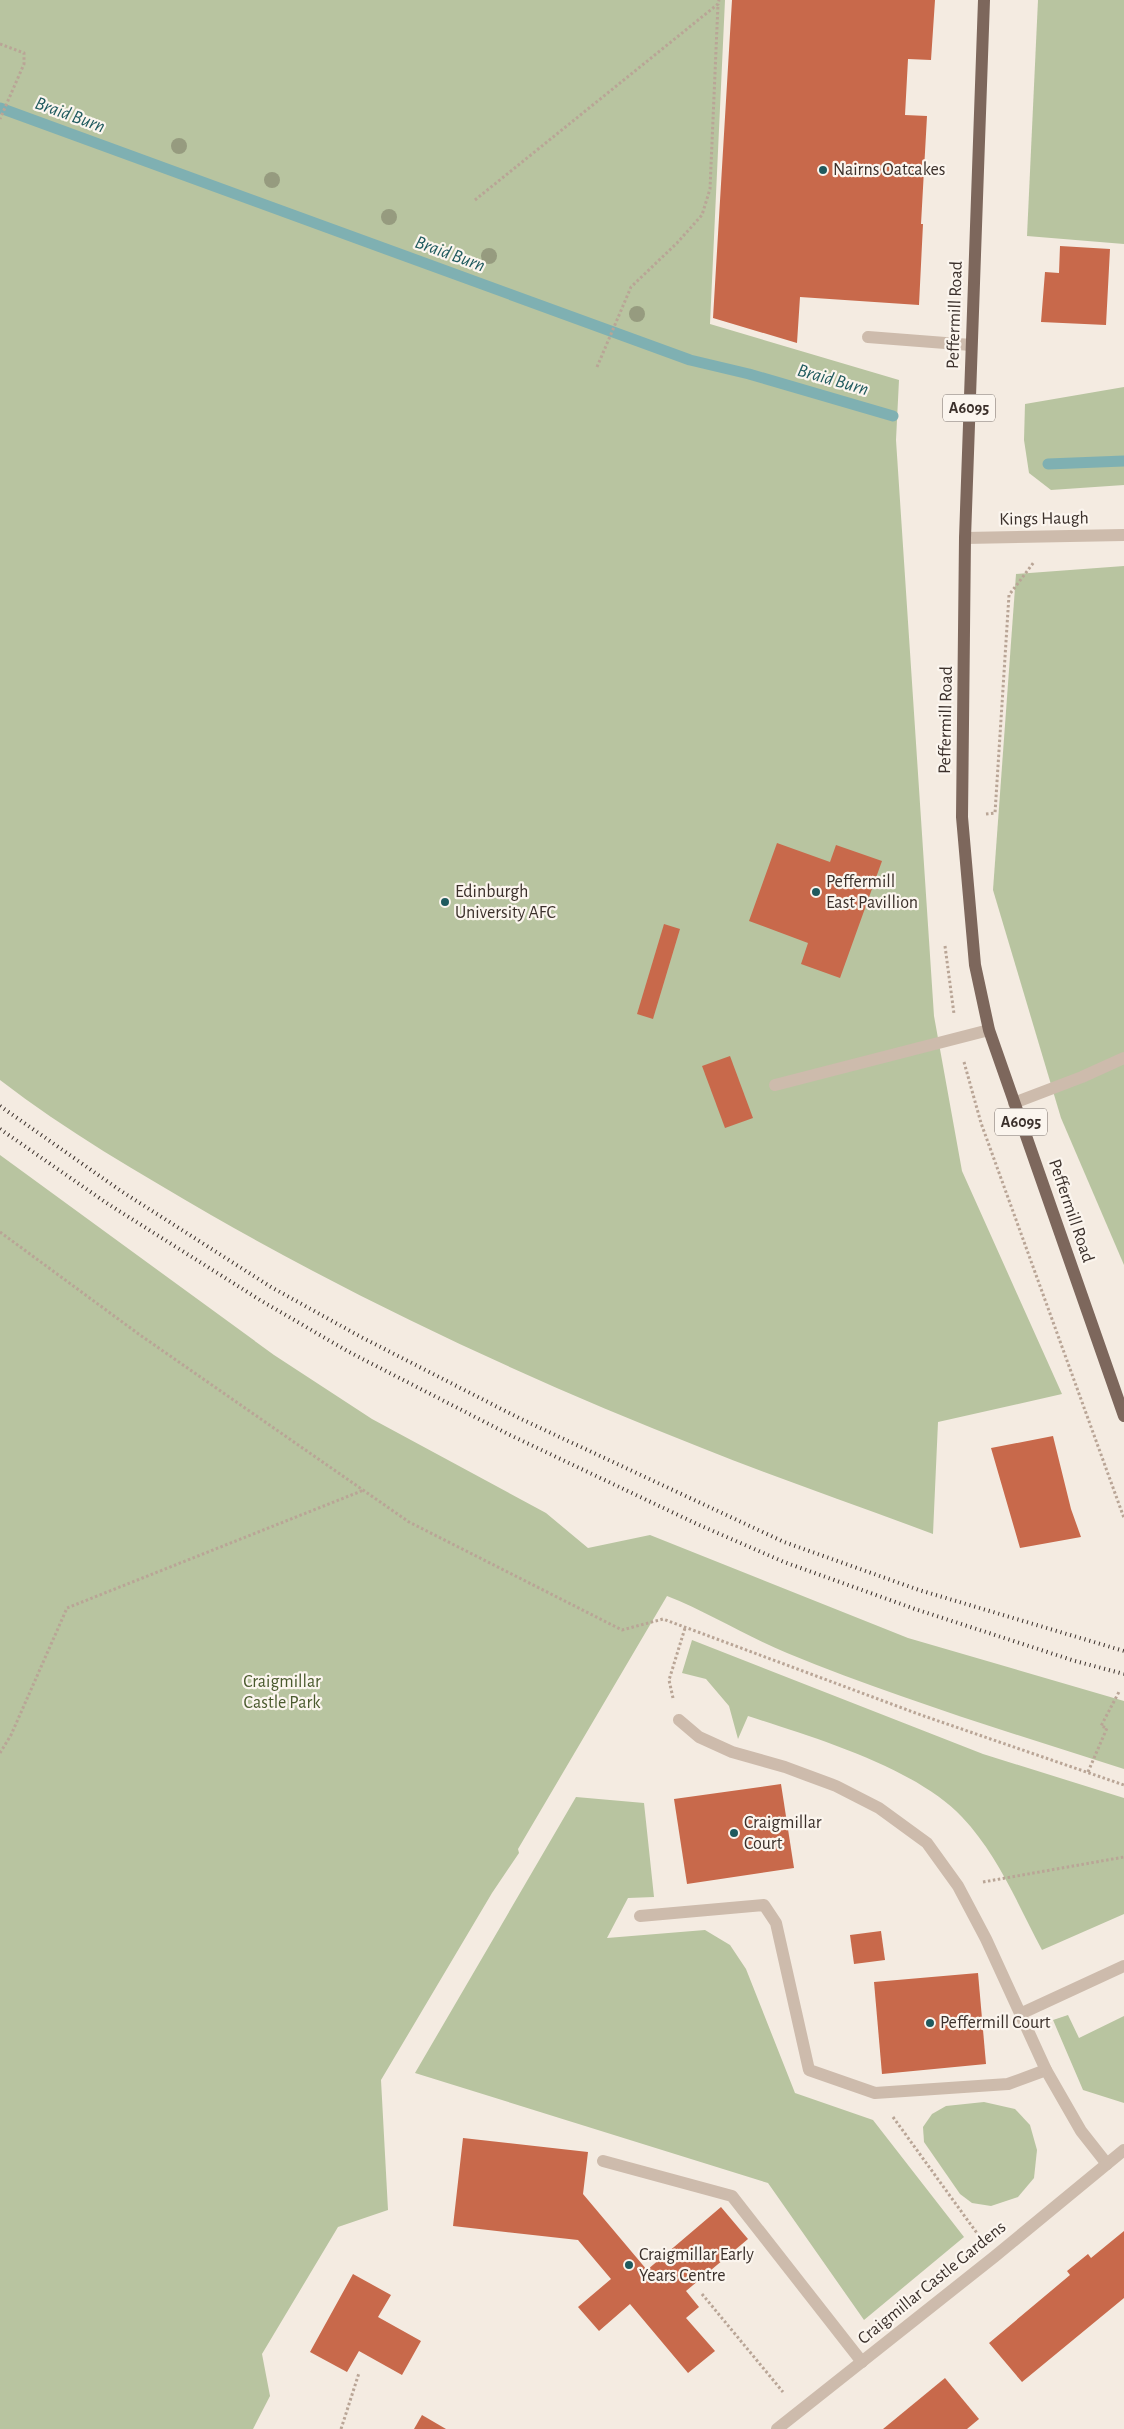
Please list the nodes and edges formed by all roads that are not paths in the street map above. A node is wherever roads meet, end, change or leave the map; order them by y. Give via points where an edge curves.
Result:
1 (984, 0) edge
2 (868, 337) dead end
3 (971, 345) junction
4 (1124, 535) edge
5 (965, 538) junction
6 (989, 1030) junction
7 (1124, 1058) edge
8 (775, 1086) dead end
9 (1014, 1103) junction
10 (1124, 1416) edge
11 (679, 1720) road end
12 (640, 1916) dead end
13 (1124, 1966) edge
14 (1020, 2014) junction
15 (1046, 2070) junction
16 (1124, 2150) edge
17 (603, 2161) dead end
18 (1107, 2164) junction
19 (862, 2362) junction
20 (777, 2429) edge

1 - 3 main road, Peffermill Road / A6095
2 - 3 street
3 - 5 main road, Peffermill Road / A6095
4 - 5 street, Kings Haugh
5 - 6 main road, Peffermill Road / A6095 via 962,817 975,965
6 - 8 street
6 - 9 main road, Peffermill Road / A6095
7 - 9 street
9 - 10 main road, Peffermill Road / A6095
11 - 14 street via 699,1737 732,1752 836,1786 879,1808 927,1843 958,1886
12 - 15 street via 764,1905 776,1923 809,2070 875,2092 1008,2084
13 - 14 street
14 - 15 street
15 - 18 street via 1081,2131
16 - 18 street, Craigmillar Castle Gardens
17 - 19 street via 732,2196
18 - 19 street, Craigmillar Castle Gardens
19 - 20 street, Craigmillar Castle Gardens

